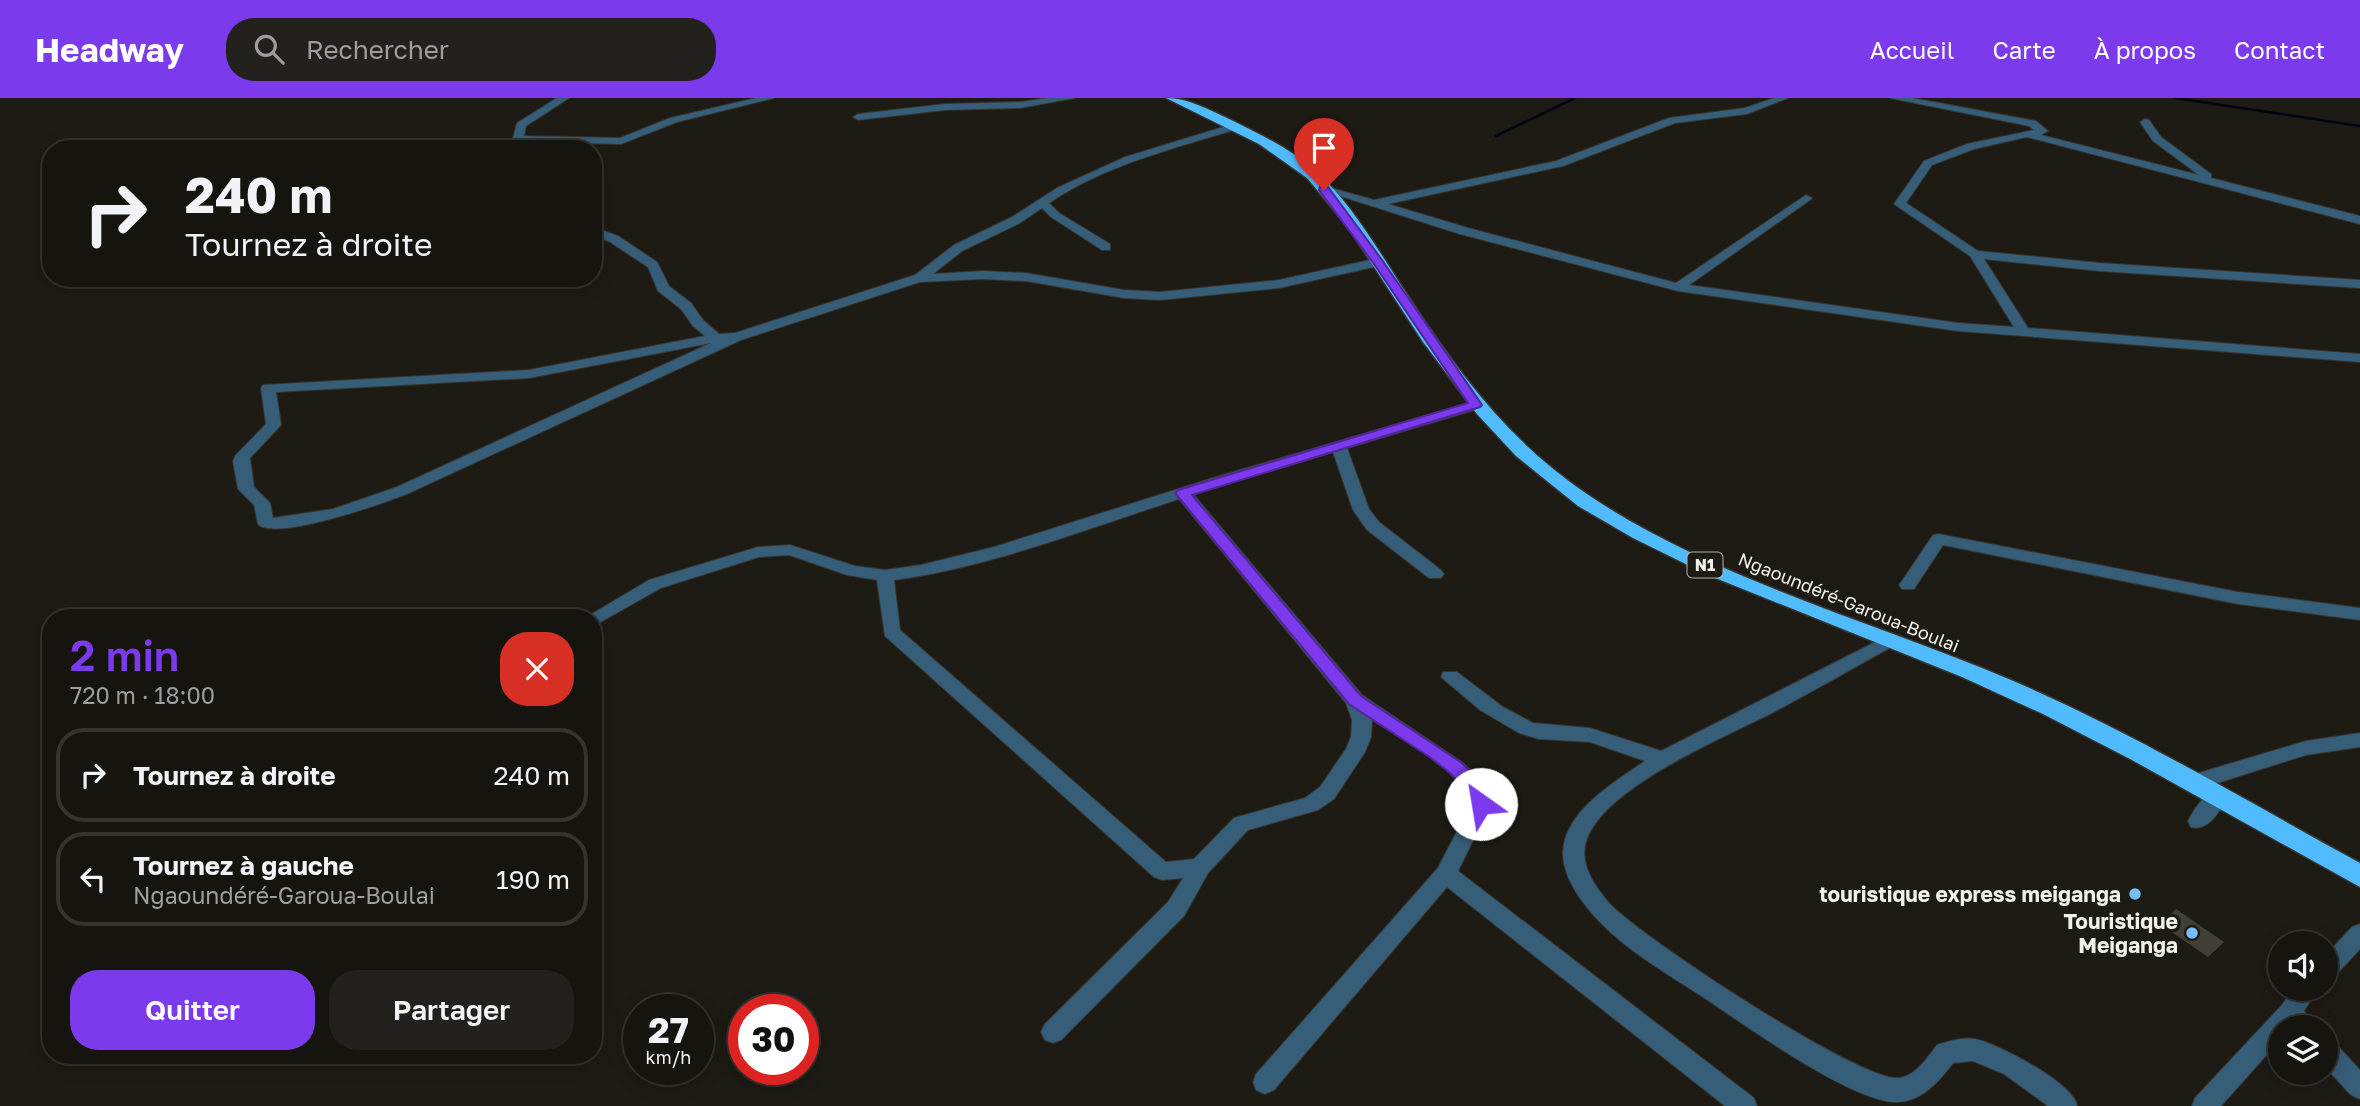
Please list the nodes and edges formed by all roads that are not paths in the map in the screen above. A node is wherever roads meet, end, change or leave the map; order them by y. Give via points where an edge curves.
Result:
1 (564, 98) edge
2 (769, 98) edge
3 (1070, 98) edge
4 (1172, 98) edge
5 (1783, 98) edge
6 (1895, 98) edge
7 (858, 117) dead end
8 (2145, 122) dead end
9 (1233, 127) junction
10 (2030, 135) junction
11 (517, 140) edge
12 (602, 142) edge
13 (2219, 183) junction
14 (1324, 190) junction
15 (1807, 198) dead end
16 (1042, 202) junction
17 (1374, 204) junction
18 (2360, 220) edge
19 (602, 235) edge
20 (1106, 247) dead end
21 (1975, 254) junction
22 (1378, 262) junction
23 (919, 278) junction
24 (2360, 284) edge
25 (1678, 287) junction
26 (2024, 331) junction
27 (719, 341) junction
28 (2360, 358) edge
29 (1476, 405) junction
30 (1339, 446) junction
31 (1183, 493) junction
32 (1435, 574) dead end
33 (885, 576) junction
34 (1908, 585) dead end
35 (602, 614) edge
36 (2360, 614) edge
37 (1889, 641) junction
38 (1450, 677) dead end
39 (1355, 700) junction
40 (2360, 740) edge
41 (1662, 759) junction
42 (2192, 783) junction
43 (2217, 797) junction
44 (2198, 821) dead end
45 (1200, 867) junction
46 (1446, 874) junction
47 (2360, 876) edge
48 (2360, 934) edge
49 (2338, 957) edge
50 (1053, 1032) dead end
51 (2268, 1047) edge
52 (2338, 1064) edge
53 (1265, 1082) dead end
54 (2360, 1087) edge
55 (2065, 1104) dead end
56 (1745, 1106) edge
57 (2204, 1106) edge

1 - 11 street via 521,125
2 - 12 street via 674,120 621,141
3 - 7 street
4 - 9 highway, Ngaoundéré-Garoua-Boulai / N1
5 - 17 street via 1747,111 1673,120 1559,163
6 - 10 street via 2032,123 2043,131
8 - 13 street via 2157,139
9 - 14 highway, Ngaoundéré-Garoua-Boulai / N1 via 1295,162
9 - 16 street via 1129,159
10 - 13 street
10 - 21 street via 1971,146 1928,163 1900,204
13 - 18 street
14 - 17 street
14 - 22 highway, Ngaoundéré-Garoua-Boulai / N1
15 - 25 street
16 - 20 street via 1050,212
16 - 23 street via 958,248
17 - 25 street
19 - 27 street via 653,265 663,288
21 - 24 street
21 - 26 street
22 - 23 street via 1279,284 1160,296 1026,277
22 - 29 highway, Ngaoundéré-Garoua-Boulai / N1
23 - 27 street
25 - 26 street via 1958,327
26 - 28 street
27 - 27 street via 530,374 268,388 274,425 243,456 240,468 246,489 262,503 266,524 369,503
29 - 30 street
29 - 37 highway, Ngaoundéré-Garoua-Boulai / N1 via 1535,464 1619,523 1755,588
30 - 31 street
30 - 32 street via 1365,516
31 - 33 street via 999,551
31 - 39 street
33 - 35 street via 853,571 790,550 758,552 655,584
33 - 45 street via 891,632 1162,872
34 - 36 street via 1938,539 2238,598
37 - 41 street
37 - 42 highway, Ngaoundéré-Garoua-Boulai / N1 via 2007,688
38 - 41 street via 1526,728 1604,738
39 - 45 street via 1362,720 1361,737 1327,793 1311,804 1241,824
39 - 46 street via 1437,753 1480,796 1477,813
40 - 42 street via 2306,748
41 - 55 street via 1589,815 1574,845 1581,878 1618,926 1775,1031 1872,1084 1905,1090 1920,1083 1946,1053 1974,1050 2013,1066
42 - 43 highway, Ngaoundéré-Garoua-Boulai / N1
43 - 44 street
43 - 47 highway, Ngaoundéré-Garoua-Boulai / N1
45 - 50 street via 1176,909
46 - 53 street
46 - 56 street
48 - 49 street
51 - 57 street
52 - 54 street

